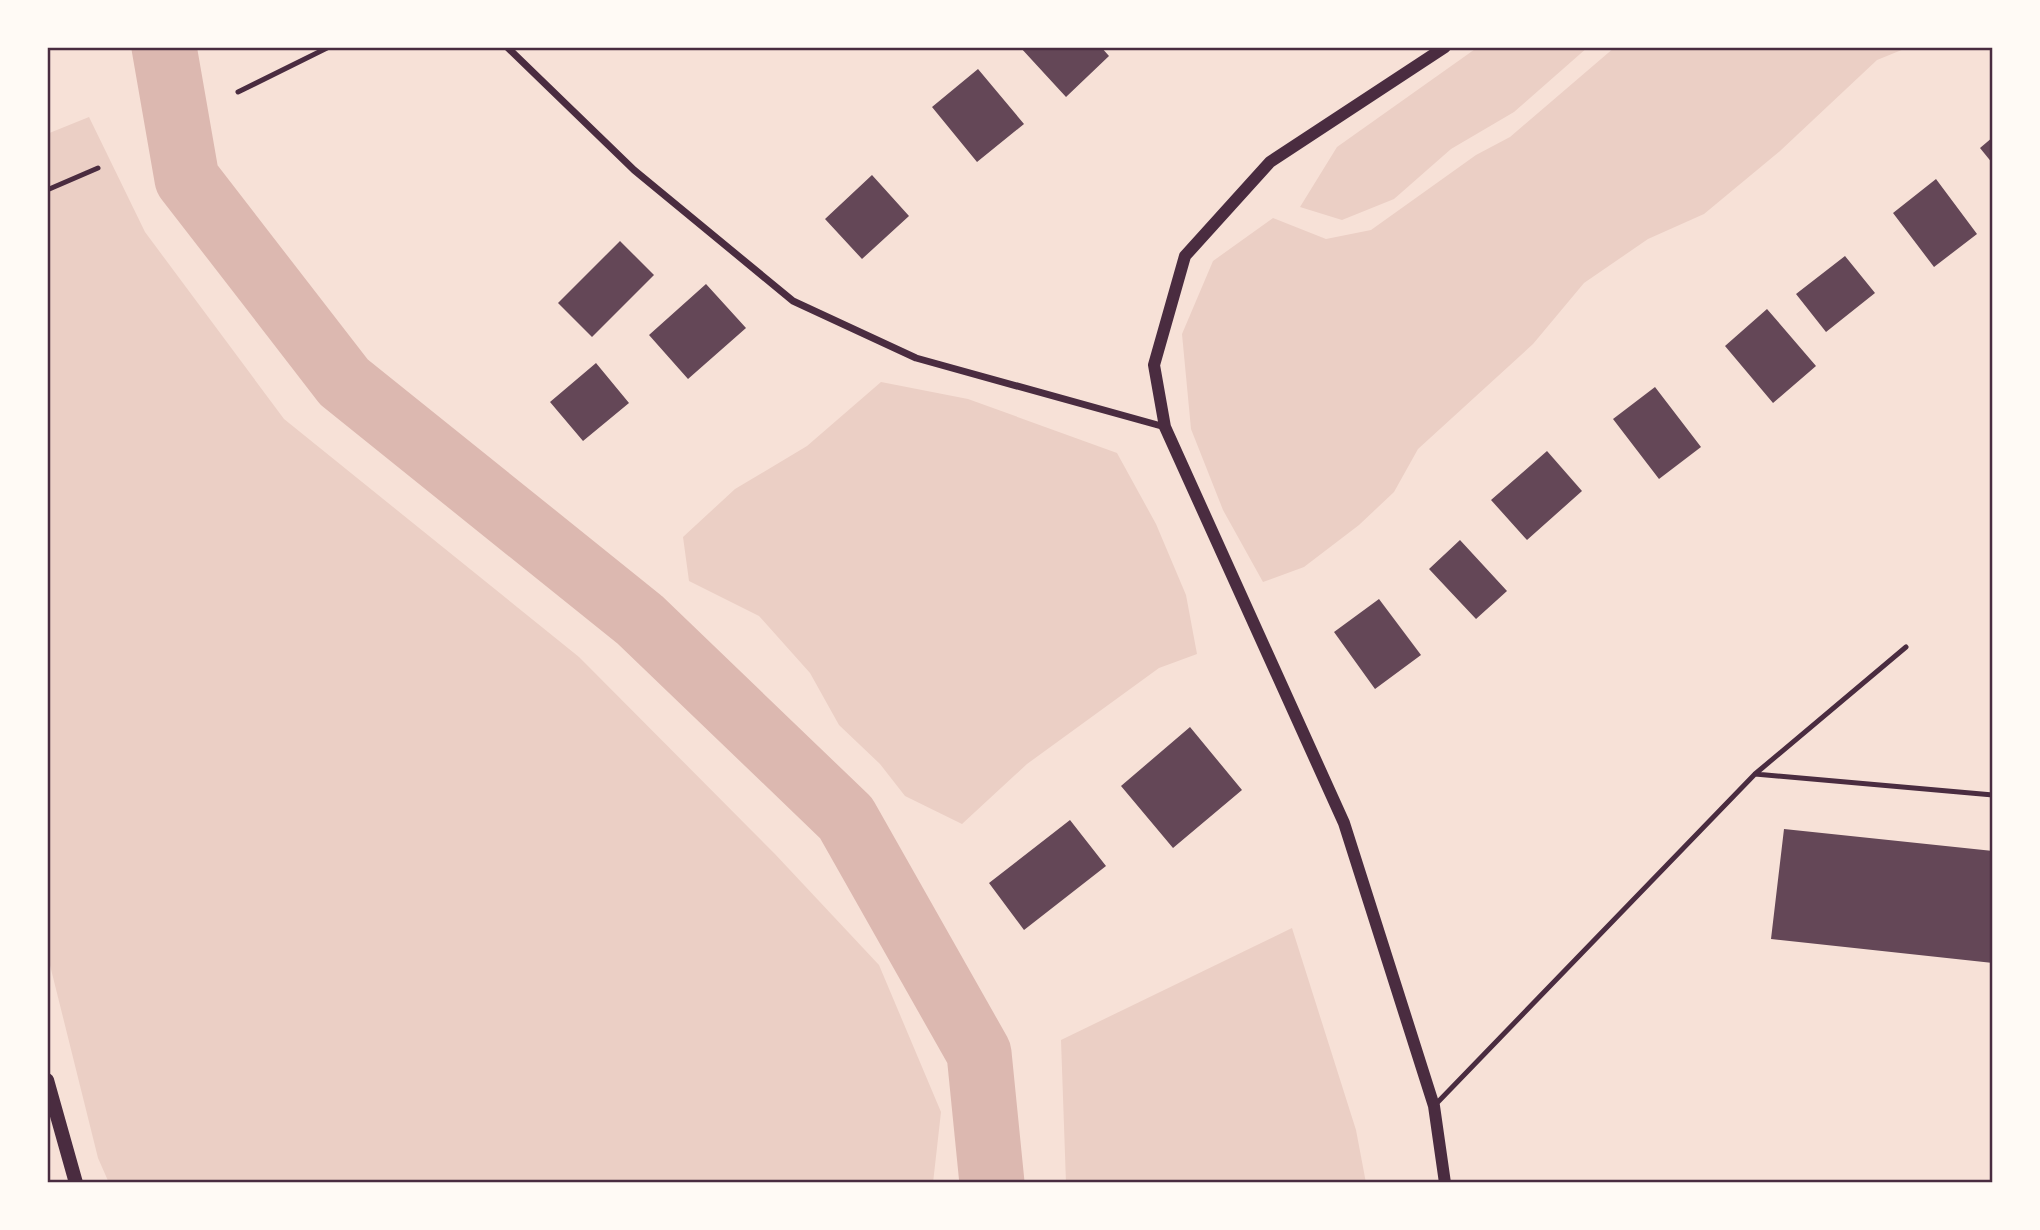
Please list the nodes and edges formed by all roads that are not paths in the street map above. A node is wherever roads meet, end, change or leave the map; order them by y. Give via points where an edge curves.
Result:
1 (329, 47) edge
2 (507, 47) edge
3 (1445, 47) edge
4 (238, 92) dead end
5 (98, 168) dead end
6 (47, 190) edge
7 (1165, 427) junction
8 (1906, 647) dead end
9 (1755, 774) junction
10 (1993, 795) edge
11 (47, 1080) edge
12 (1434, 1106) junction
13 (76, 1183) edge
14 (1445, 1183) edge

1 - 4 lane
2 - 7 street via 634,170 793,301 916,358
3 - 7 street via 1270,162 1185,256 1154,365
5 - 6 lane
7 - 12 street via 1344,823
8 - 9 lane
9 - 10 lane
9 - 12 lane
11 - 13 main road
12 - 14 street

